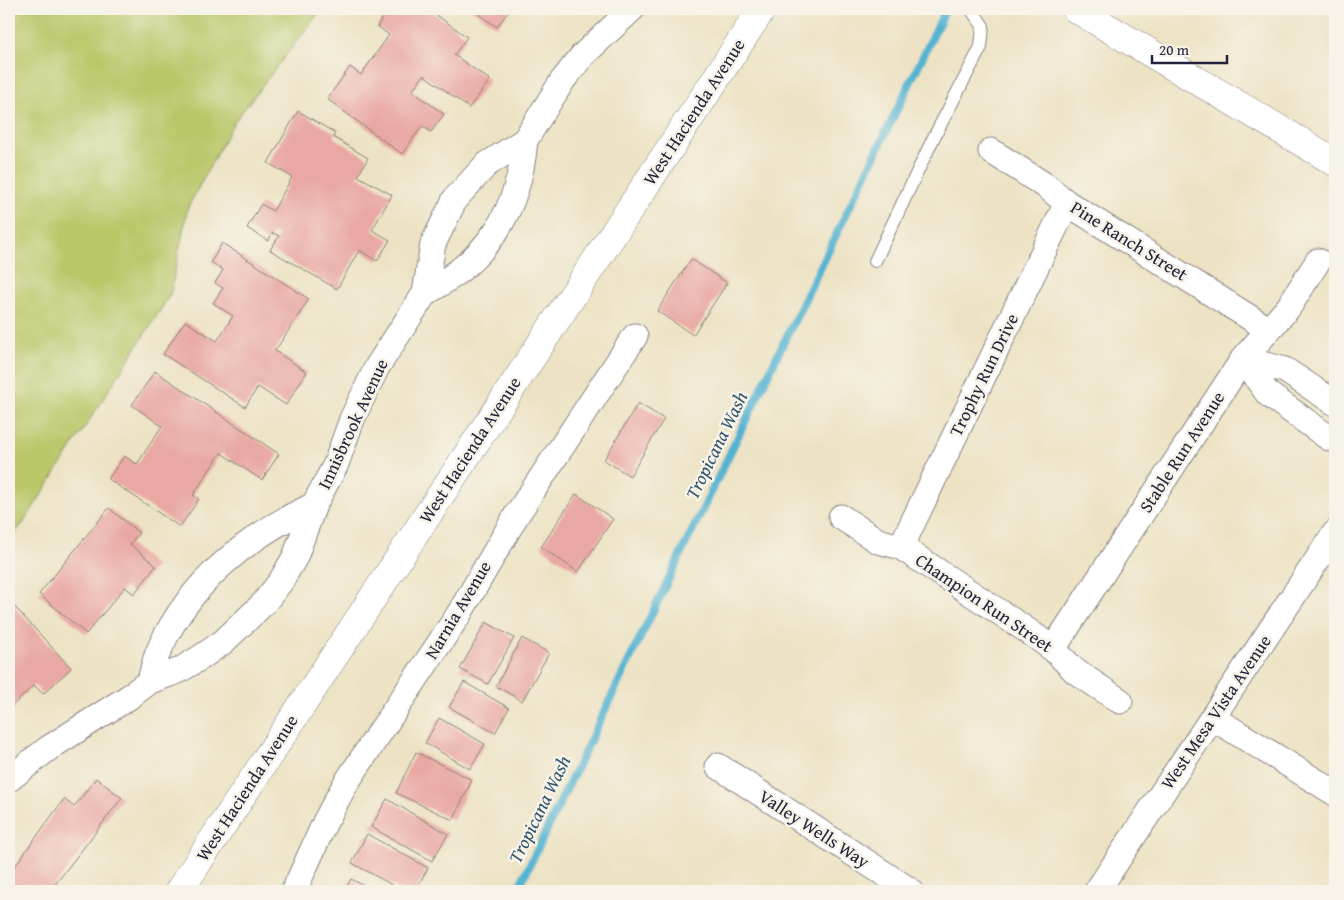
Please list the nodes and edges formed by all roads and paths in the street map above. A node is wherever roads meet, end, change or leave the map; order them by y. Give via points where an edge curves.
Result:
1 (632, 9) edge
2 (762, 9) edge
3 (972, 9) edge
4 (1076, 9) edge
5 (524, 140) junction
6 (991, 151) dead end
7 (1335, 162) edge
8 (1067, 203) junction
9 (875, 261) dead end
10 (1318, 261) dead end
11 (425, 293) junction
12 (1268, 329) junction
13 (635, 336) dead end
14 (1243, 358) junction
15 (1335, 403) edge
16 (1335, 440) edge
17 (314, 505) junction
18 (842, 517) dead end
19 (1335, 533) edge
20 (901, 547) junction
21 (1053, 649) junction
22 (150, 681) junction
23 (1120, 701) dead end
24 (1213, 718) junction
25 (718, 766) dead end
26 (9, 779) edge
27 (1335, 793) edge
28 (178, 891) edge
29 (294, 891) edge
30 (911, 891) edge
31 (1097, 891) edge

1 - 5 street, Innisbrook Avenue via 583,55
2 - 28 main road, West Hacienda Avenue
3 - 9 lane via 983,26 981,47
4 - 7 main road
5 - 11 street, Innisbrook Avenue via 486,165 455,199 433,244
5 - 11 street, Innisbrook Avenue via 518,186 499,229 466,266
6 - 8 street, Pine Ranch Street
8 - 12 street, Pine Ranch Street
8 - 20 street, Trophy Run Drive
10 - 12 street, Stable Run Avenue via 1288,308
11 - 17 street, Innisbrook Avenue via 377,367 352,419 336,464
12 - 14 street, Stable Run Avenue
13 - 29 street, Narnia Avenue via 511,524 459,614 346,783
14 - 15 street via 1285,370
14 - 16 street via 1268,394
14 - 21 street, Stable Run Avenue
17 - 22 street, Innisbrook Avenue via 257,535 209,577 174,623 160,648
17 - 22 street, Innisbrook Avenue via 295,557 264,603 245,623 200,658
18 - 20 street, Champion Run Street via 878,541
19 - 24 street, West Mesa Vista Avenue
20 - 21 street, Champion Run Street
21 - 23 street, Champion Run Street via 1075,671
22 - 26 street, Innisbrook Avenue via 49,748
24 - 27 street
24 - 31 street, West Mesa Vista Avenue
25 - 30 street, Valley Wells Way

